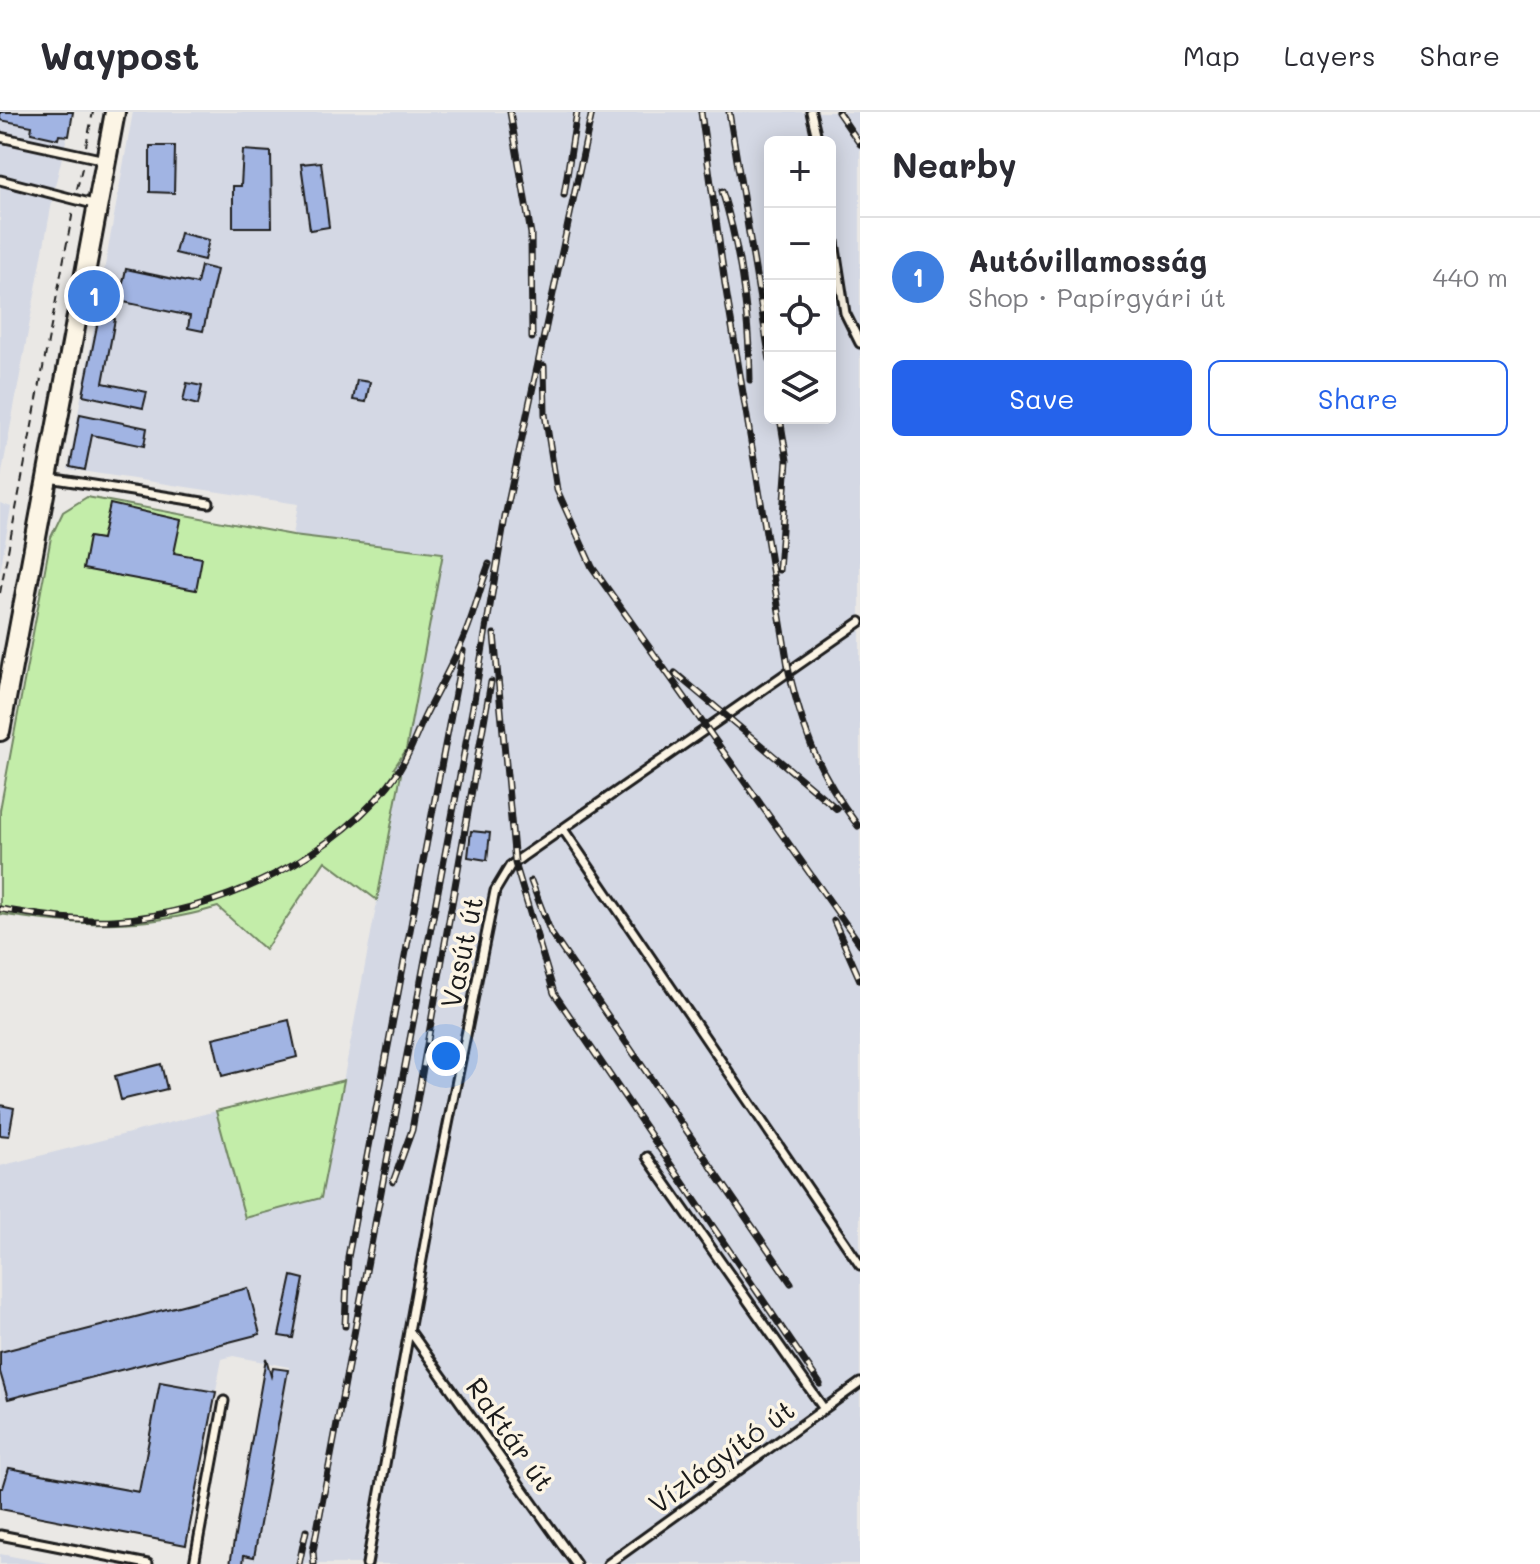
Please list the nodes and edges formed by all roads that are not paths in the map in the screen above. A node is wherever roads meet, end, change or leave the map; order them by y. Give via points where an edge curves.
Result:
1 (115, 112) edge
2 (811, 112) edge
3 (817, 136) edge
4 (0, 137) edge
5 (107, 160) junction
6 (0, 180) edge
7 (99, 206) junction
8 (836, 255) edge
9 (860, 343) edge
10 (47, 478) junction
11 (209, 503) dead end
12 (860, 622) edge
13 (0, 731) edge
14 (563, 829) junction
15 (647, 1157) dead end
16 (860, 1265) edge
17 (409, 1330) junction
18 (860, 1383) edge
19 (224, 1401) dead end
20 (824, 1409) junction
21 (0, 1535) edge
22 (148, 1564) edge
23 (194, 1564) edge
24 (367, 1564) edge
25 (576, 1564) edge
26 (608, 1564) edge

1 - 5 street
2 - 3 lane
4 - 5 lane
5 - 7 street
6 - 7 lane
7 - 10 street
8 - 9 lane via 845,313
10 - 11 lane
10 - 13 street
12 - 14 lane, Vasút út
14 - 16 lane
14 - 17 lane, Vasút út via 510,866 495,891
15 - 20 lane
17 - 24 lane, Vasút út
17 - 25 lane, Raktár út
18 - 20 lane, Vízlágyító út
19 - 23 lane
20 - 26 lane, Vízlágyító út
21 - 22 lane

